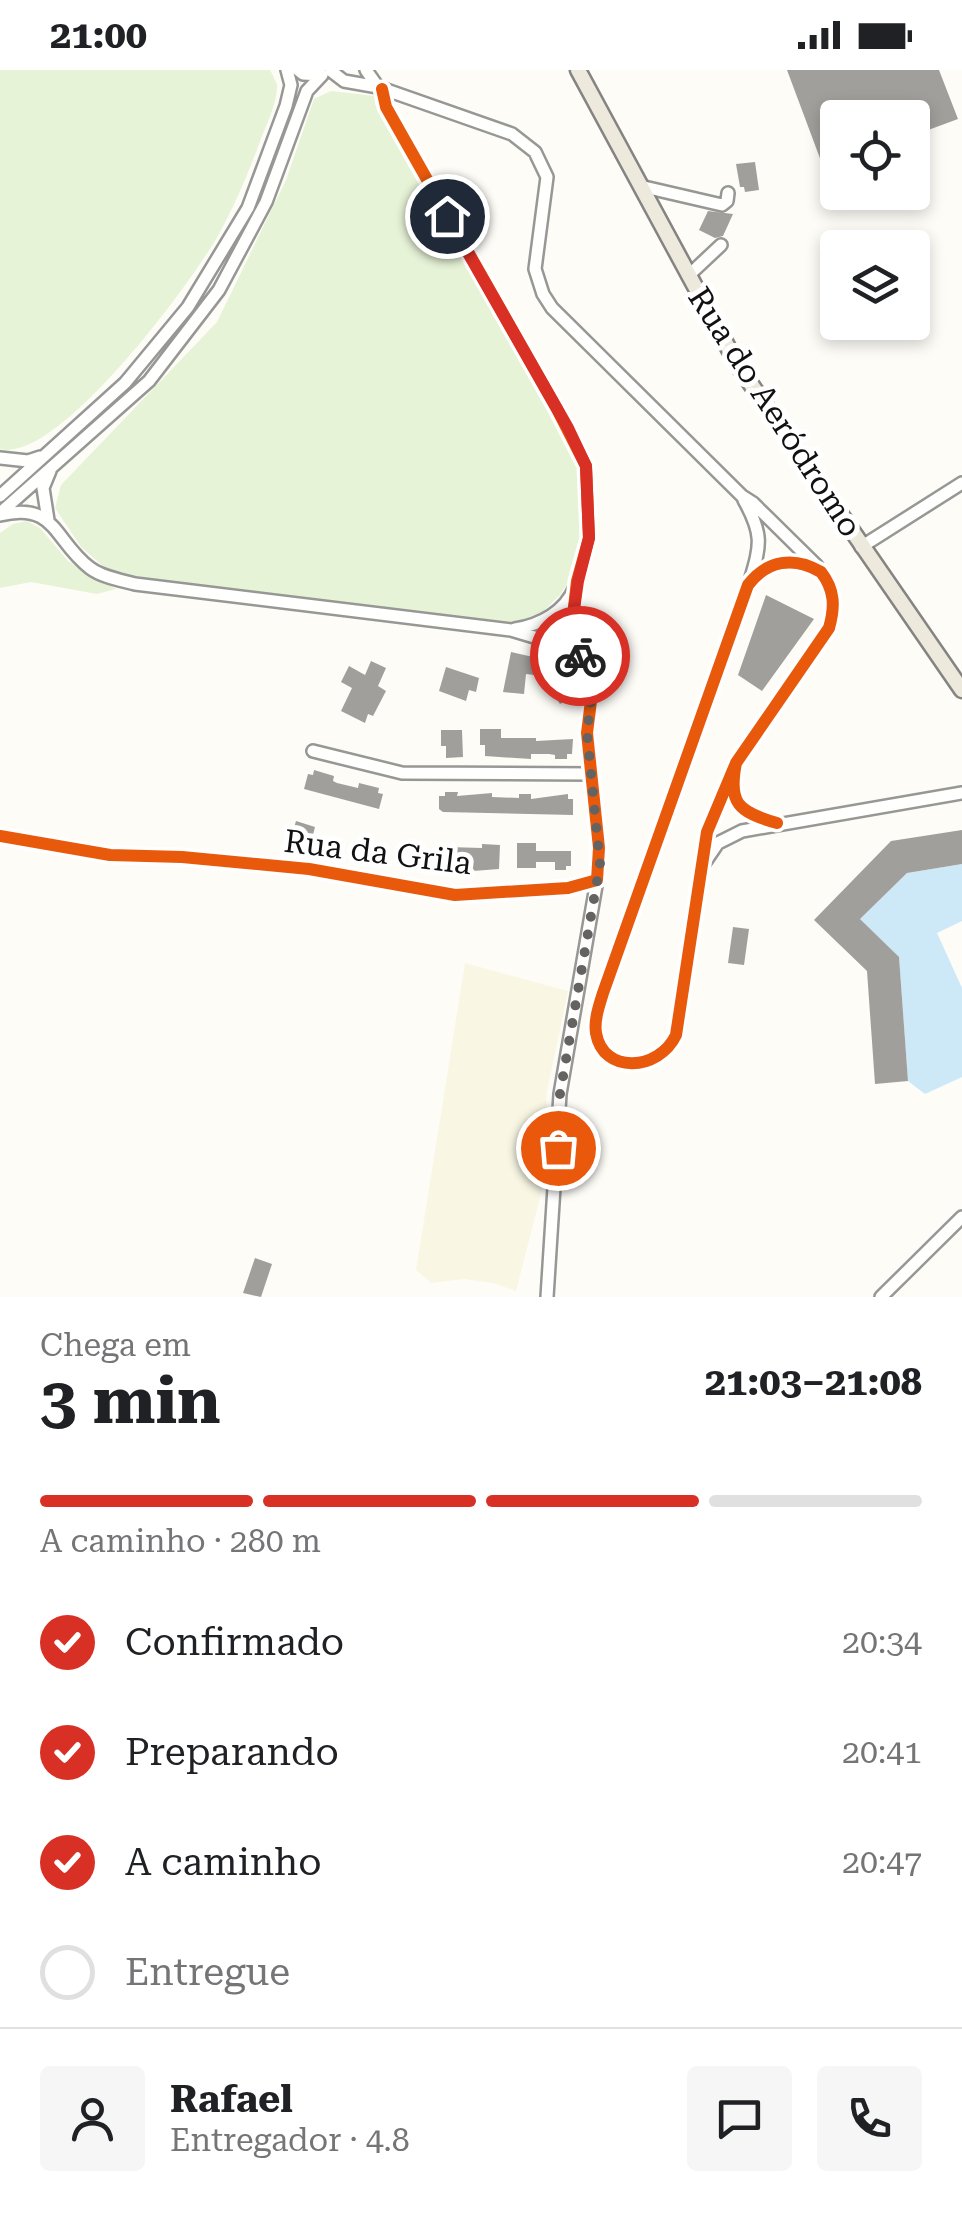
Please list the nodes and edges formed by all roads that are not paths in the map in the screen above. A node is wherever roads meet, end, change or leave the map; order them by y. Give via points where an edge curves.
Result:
1 (287, 70) edge
2 (298, 70) edge
3 (366, 70) edge
4 (578, 70) edge
5 (330, 72) edge
6 (380, 88) junction
7 (640, 186) junction
8 (728, 192) dead end
9 (721, 246) dead end
10 (688, 276) junction
11 (45, 455) junction
12 (0, 458) edge
13 (50, 469) junction
14 (962, 484) edge
15 (0, 496) edge
16 (742, 496) junction
17 (0, 514) edge
18 (48, 520) junction
19 (861, 547) junction
20 (821, 572) junction
21 (578, 581) junction
22 (750, 581) junction
23 (559, 610) junction
24 (573, 616) junction
25 (511, 630) junction
26 (550, 642) junction
27 (584, 670) junction
28 (962, 690) edge
29 (313, 750) dead end
30 (736, 763) junction
31 (592, 774) junction
32 (962, 794) edge
33 (776, 823) junction
34 (0, 836) edge
35 (702, 865) junction
36 (597, 880) junction
37 (962, 1217) edge
38 (548, 1297) edge
39 (881, 1297) edge

1 - 11 street via 286,106 248,208 188,307 124,383
2 - 5 street
3 - 6 street
4 - 7 main road, Rua do Aeródromo
5 - 6 street
5 - 13 street via 307,91 266,202 218,290 149,382
6 - 16 street via 512,134 535,152 547,178 535,269 543,294
6 - 21 street via 582,456 590,510
7 - 8 street via 722,205
7 - 10 main road, Rua do Aeródromo
9 - 10 street
10 - 19 main road, Rua do Aeródromo via 759,400
11 - 12 street
11 - 15 street
13 - 17 street
13 - 18 street via 44,488
14 - 19 street
16 - 20 street
16 - 22 street via 760,532
17 - 18 street via 27,511
18 - 25 street via 90,568 136,584
19 - 28 main road, Rua do Aeródromo
20 - 22 street via 779,562
20 - 30 street via 832,594 829,628
21 - 23 street
21 - 24 street
22 - 35 street via 602,993 600,1044 626,1063 657,1059 676,1035
23 - 25 street
23 - 26 street
24 - 26 street
24 - 27 street
25 - 26 street
26 - 27 street
27 - 31 street via 592,693
29 - 31 street via 402,773
30 - 33 street via 732,785 739,805
30 - 35 street
31 - 36 street
32 - 33 street
33 - 35 street via 727,837
34 - 36 street, Rua da Grila via 110,855 309,869 455,895
36 - 38 street via 560,1094
37 - 39 street

